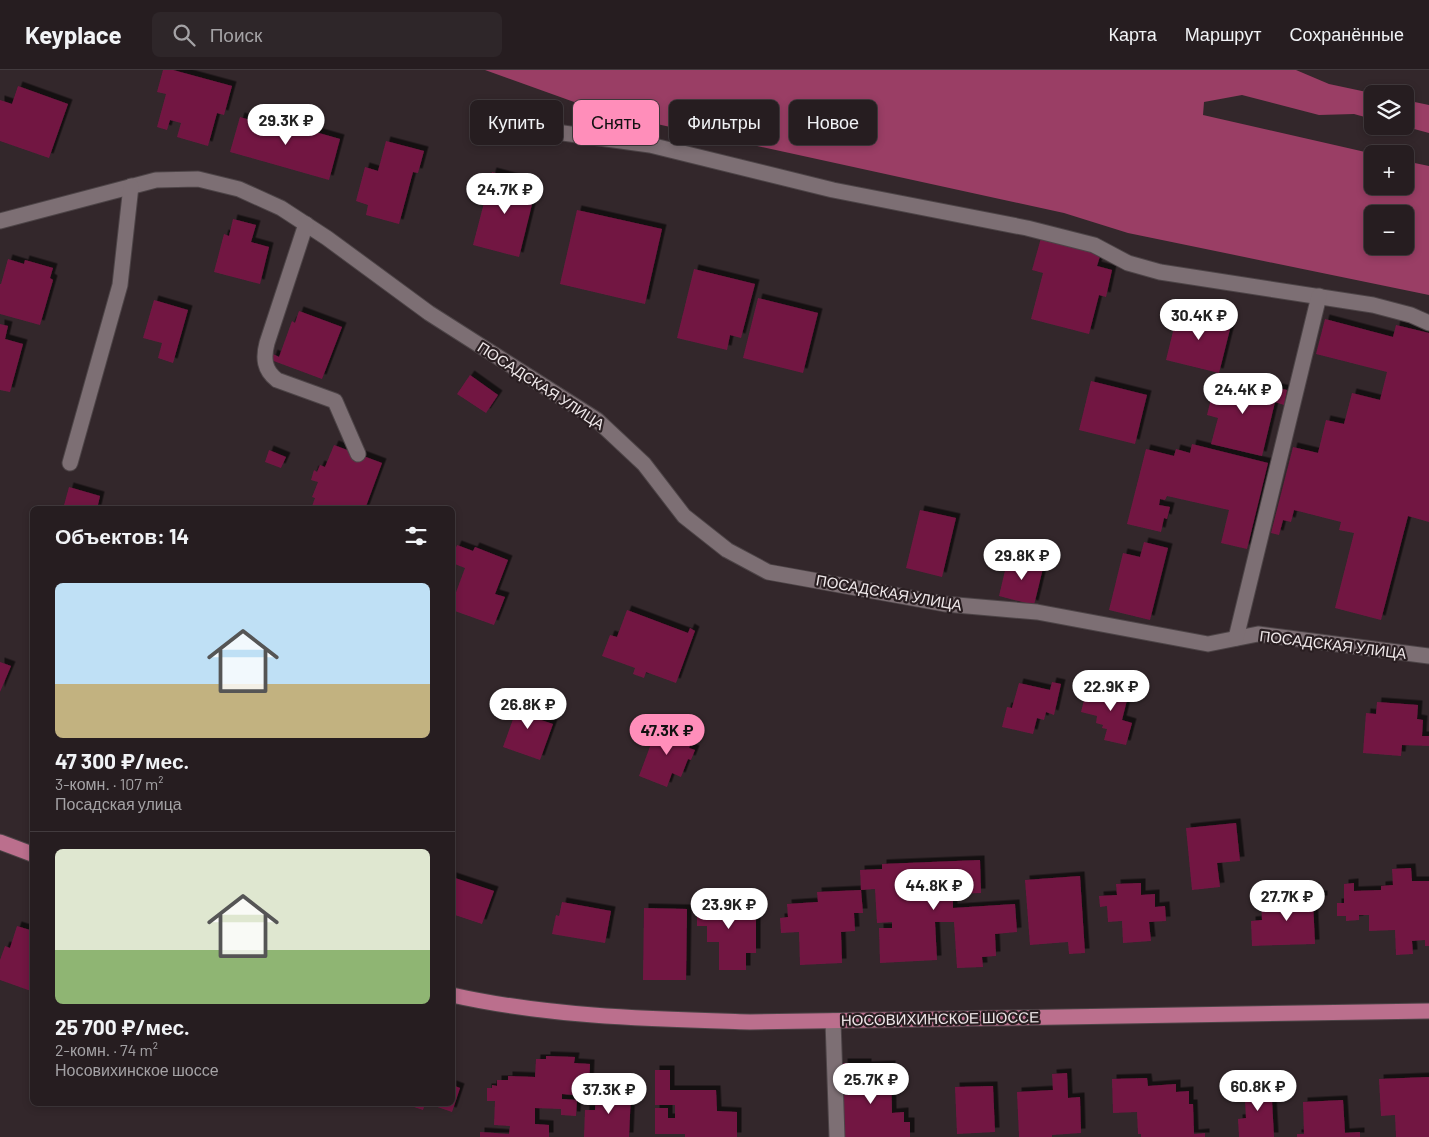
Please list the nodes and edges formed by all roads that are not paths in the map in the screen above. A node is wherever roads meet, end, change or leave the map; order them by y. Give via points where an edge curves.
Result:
1 (563, 133) edge
2 (131, 186) junction
3 (0, 221) edge
4 (306, 224) junction
5 (1319, 296) junction
6 (1429, 323) edge
7 (358, 454) dead end
8 (70, 463) dead end
9 (1236, 638) junction
10 (1429, 656) edge
11 (0, 842) edge
12 (30, 853) edge
13 (455, 996) edge
14 (1429, 1011) edge
15 (833, 1021) junction
16 (837, 1137) edge

1 - 5 street via 650,145 832,190 1027,228 1094,246 1160,272
2 - 3 street, ПОСАДСКАЯ УЛИЦА
2 - 4 street, ПОСАДСКАЯ УЛИЦА via 156,180 198,179 239,189 281,208
2 - 8 street via 120,285
4 - 7 street via 267,343 264,362 271,376 277,380 335,401
4 - 9 street, ПОСАДСКАЯ УЛИЦА via 429,313 597,420 644,464 684,516 727,550 768,572 945,604 1037,612 1208,644
5 - 6 street via 1374,305
5 - 9 street
9 - 10 street, ПОСАДСКАЯ УЛИЦА via 1258,634
11 - 12 main road
13 - 15 main road, НОСОВИХИНСКОЕ ШОССЕ via 512,1006 663,1019
14 - 15 main road, НОСОВИХИНСКОЕ ШОССЕ
15 - 16 street

